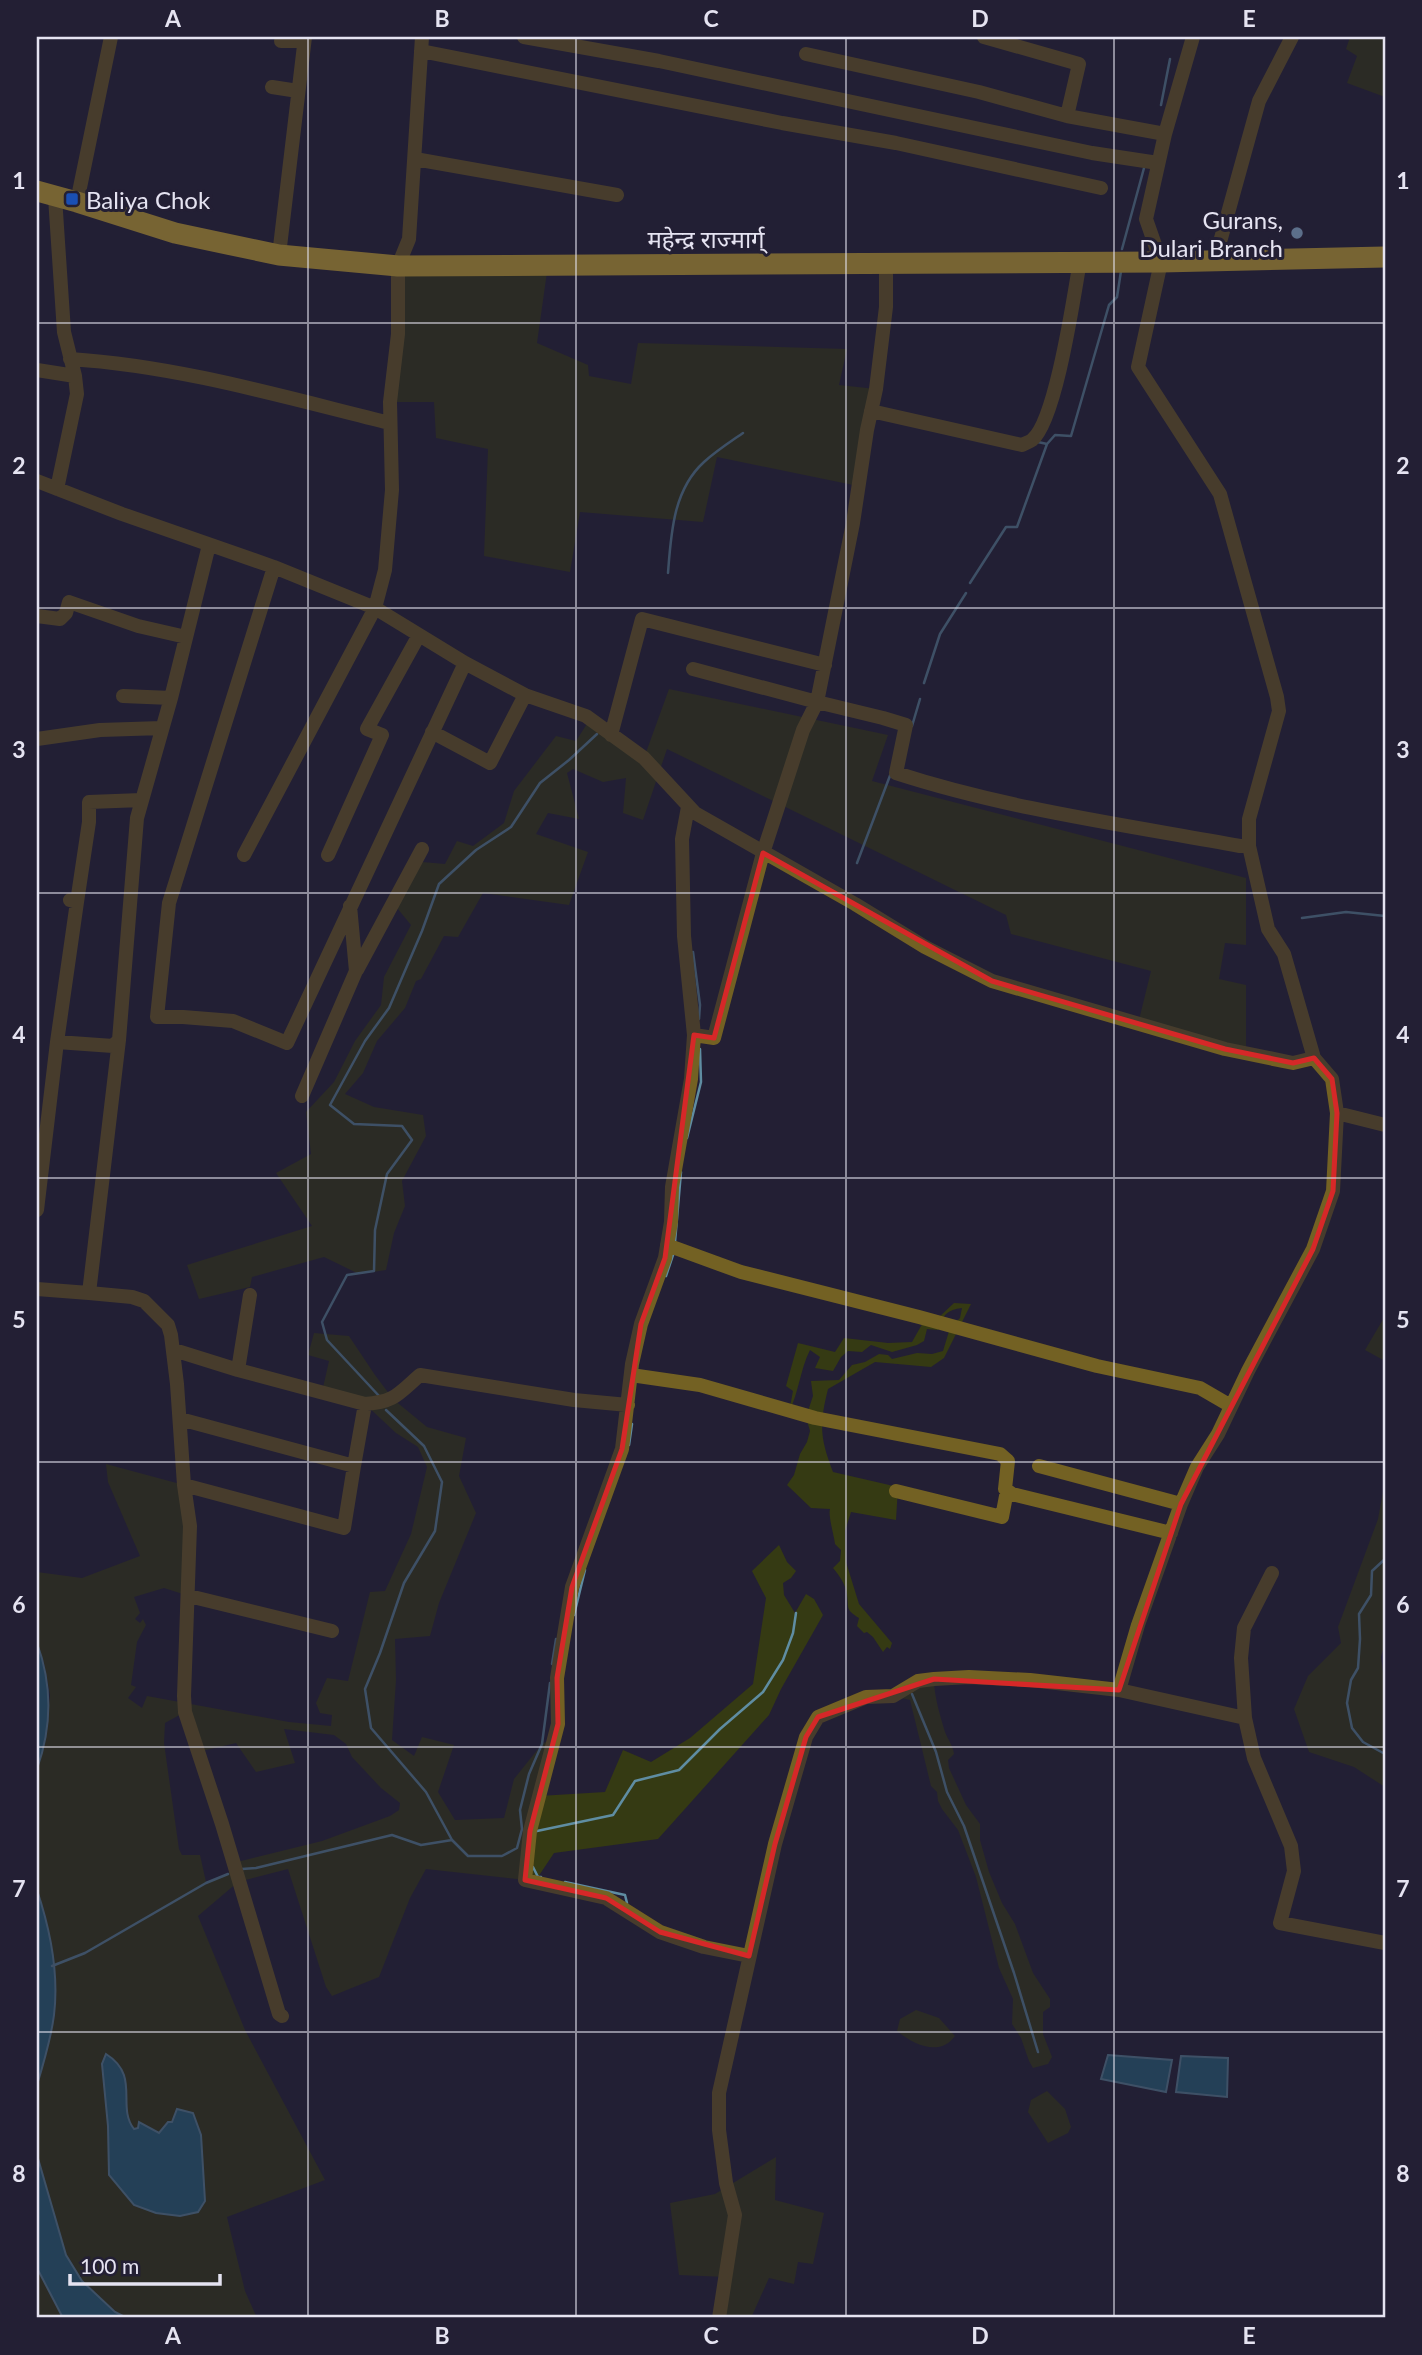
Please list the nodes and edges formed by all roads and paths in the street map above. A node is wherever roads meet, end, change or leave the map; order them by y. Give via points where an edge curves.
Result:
1 (111, 37) edge
2 (524, 37) edge
3 (984, 37) edge
4 (1193, 37) edge
5 (1292, 37) edge
6 (305, 39) edge
7 (281, 41) dead end
8 (422, 44) edge
9 (806, 54) dead end
10 (272, 87) dead end
11 (298, 91) junction
12 (1067, 116) junction
13 (1165, 134) junction
14 (415, 159) junction
15 (1158, 163) junction
16 (1101, 188) dead end
17 (46, 194) edge
18 (617, 195) dead end
19 (77, 202) junction
20 (279, 255) junction
21 (1385, 257) edge
22 (1216, 260) junction
23 (1080, 261) junction
24 (1161, 262) junction
25 (886, 263) junction
26 (398, 265) junction
27 (70, 359) junction
28 (37, 370) edge
29 (75, 376) junction
30 (871, 411) junction
31 (390, 423) junction
32 (37, 481) edge
33 (57, 489) junction
34 (209, 545) junction
35 (274, 568) junction
36 (375, 608) junction
37 (37, 616) edge
38 (419, 635) junction
39 (186, 637) junction
40 (465, 663) junction
41 (825, 665) junction
42 (693, 669) dead end
43 (525, 695) junction
44 (123, 696) dead end
45 (171, 698) junction
46 (817, 702) junction
47 (162, 728) junction
48 (432, 732) junction
49 (611, 735) junction
50 (37, 739) edge
51 (142, 800) junction
52 (688, 807) junction
53 (1249, 846) junction
54 (422, 849) dead end
55 (763, 853) junction
56 (244, 855) dead end
57 (328, 855) dead end
58 (350, 905) junction
59 (356, 971) junction
60 (694, 1035) junction
61 (119, 1040) junction
62 (57, 1042) junction
63 (1314, 1058) junction
64 (302, 1096) dead end
65 (1337, 1113) junction
66 (1385, 1125) edge
67 (37, 1210) edge
68 (667, 1245) junction
69 (37, 1289) edge
70 (89, 1293) junction
71 (250, 1295) dead end
72 (174, 1350) junction
73 (238, 1370) junction
74 (631, 1376) junction
75 (365, 1404) junction
76 (628, 1405) junction
77 (1231, 1406) junction
78 (180, 1419) junction
79 (354, 1466) junction
80 (1039, 1466) dead end
81 (184, 1485) junction
82 (896, 1491) dead end
83 (1013, 1494) junction
84 (1181, 1504) junction
85 (1171, 1534) junction
86 (1272, 1573) dead end
87 (188, 1596) junction
88 (332, 1631) dead end
89 (1119, 1690) junction
90 (1245, 1718) junction
91 (1385, 1943) edge
92 (749, 1956) junction
93 (282, 2015) dead end
94 (719, 2318) edge

1 - 19 street
2 - 15 street
3 - 12 street via 1079,64
4 - 13 street
5 - 22 street via 1259,102
6 - 7 street
6 - 11 street
8 - 14 street
8 - 16 street
9 - 12 street
10 - 11 street
11 - 20 street
12 - 13 street
13 - 15 street
14 - 18 street
14 - 26 street via 409,239
15 - 24 street via 1146,219
17 - 19 highway, महेन्द्र राज्मार्ग्
17 - 27 street
19 - 20 highway, महेन्द्र राज्मार्ग् via 176,233
20 - 26 highway, महेन्द्र राज्मार्ग्
21 - 22 highway, महेन्द्र राज्मार्ग्
22 - 24 highway, महेन्द्र राज्मार्ग्
23 - 24 highway, महेन्द्र राज्मार्ग्
23 - 25 highway, महेन्द्र राज्मार्ग्
23 - 30 street via 1057,377 1046,418 1034,439 1023,445
24 - 53 street via 1138,367 1220,494 1279,711 1249,820
25 - 26 highway, महेन्द्र राज्मार्ग्
25 - 30 street via 883,338
26 - 31 street
27 - 29 street
27 - 31 street via 198,376
28 - 29 street
29 - 33 street via 77,394
30 - 41 street
31 - 36 street via 386,558
32 - 33 street
33 - 34 street
34 - 35 street
34 - 39 street
35 - 36 street
35 - 58 street via 169,903 157,1017 233,1021 287,1043
36 - 38 street
36 - 56 street
37 - 39 street via 60,620 69,602
38 - 40 street
38 - 57 street via 367,729 382,736
39 - 45 street
40 - 43 street
40 - 48 street
41 - 46 street
41 - 49 street via 642,619
42 - 46 street
43 - 48 street via 490,763
43 - 49 street via 586,716
44 - 45 street
45 - 47 street
46 - 53 street via 906,725 896,773 1040,809
46 - 55 street via 803,730
47 - 50 street
47 - 51 street
48 - 58 street
49 - 52 street via 644,758
51 - 61 street
51 - 62 street via 89,802
52 - 55 street
52 - 60 street via 682,839 684,936
53 - 63 street via 1268,929 1284,954
54 - 59 street
55 - 60 street via 714,1038
55 - 63 street via 992,981 1225,1049 1293,1063
58 - 59 street
59 - 64 street
60 - 68 street
61 - 62 street via 113,1046
61 - 70 street
62 - 67 street
63 - 65 street via 1332,1079
65 - 66 street
65 - 77 street via 1333,1191 1313,1249
68 - 74 street via 640,1324
68 - 77 street via 741,1272 1097,1366 1200,1388
69 - 70 street
70 - 72 street via 144,1301 167,1325
71 - 73 street
72 - 73 street
72 - 78 street
73 - 75 street
74 - 76 street
74 - 83 street via 700,1385 815,1418 1000,1454 1008,1461 1005,1489
75 - 76 street via 393,1399 419,1375
75 - 79 street
76 - 92 street via 622,1450 572,1587 557,1678 558,1724 530,1830 525,1880 606,1898 660,1932
77 - 84 street
78 - 79 street
78 - 81 street
79 - 81 street via 344,1528
80 - 84 street
81 - 87 street via 190,1526
82 - 83 street via 1002,1517 1006,1496
83 - 85 street
84 - 85 street
85 - 89 street
86 - 90 street via 1244,1628
87 - 88 street
87 - 93 street via 185,1712 278,2014
89 - 90 street
89 - 92 street via 1030,1680 934,1679 918,1681 893,1696 866,1697 818,1717 806,1737 782,1818
90 - 91 street via 1254,1758 1291,1846 1294,1871 1280,1923
92 - 94 street via 719,2093 719,2130 735,2215

